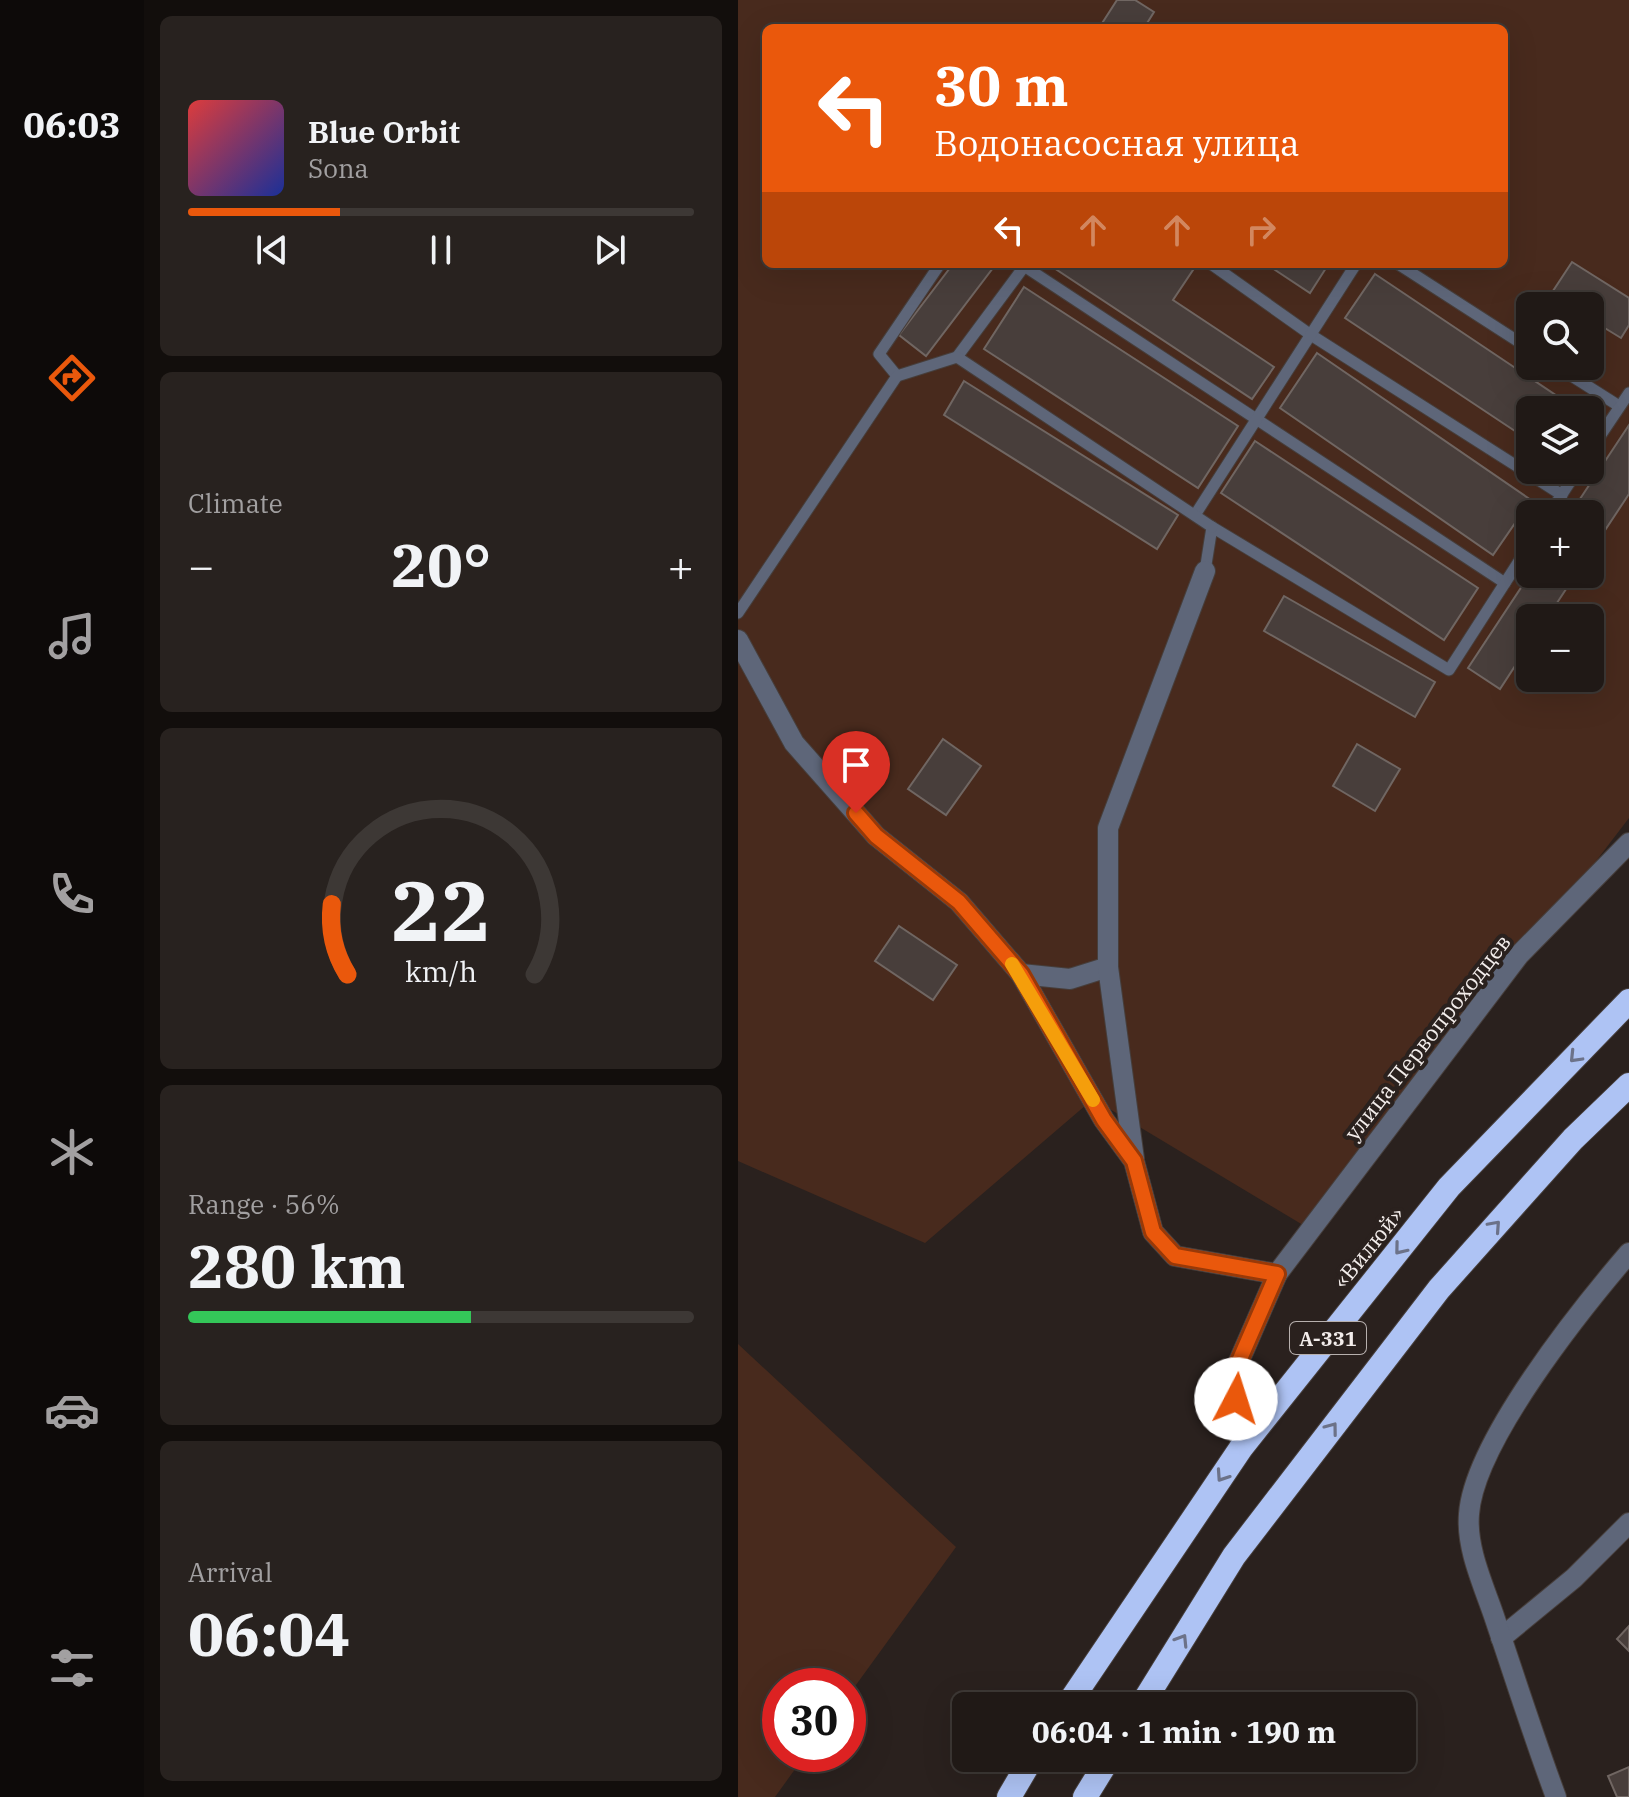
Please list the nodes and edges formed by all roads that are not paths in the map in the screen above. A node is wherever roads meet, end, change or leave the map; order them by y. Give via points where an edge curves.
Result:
1 (937, 268) edge
2 (1023, 268) edge
3 (1029, 268) edge
4 (1217, 268) edge
5 (1353, 268) edge
6 (1404, 268) edge
7 (1311, 335) junction
8 (1516, 340) edge
9 (957, 357) junction
10 (897, 376) junction
11 (1578, 380) edge
12 (1629, 393) edge
13 (1619, 406) junction
14 (1255, 421) junction
15 (1604, 429) edge
16 (1569, 484) edge
17 (1562, 495) junction
18 (1559, 500) edge
19 (1195, 515) junction
20 (1212, 527) junction
21 (1516, 566) edge
22 (1205, 571) joint
23 (1505, 583) junction
24 (738, 613) edge
25 (738, 640) edge
26 (1629, 843) edge
27 (1108, 967) junction
28 (1021, 974) junction
29 (1629, 1001) edge
30 (1629, 1085) edge
31 (1134, 1161) junction
32 (1629, 1253) edge
33 (1277, 1274) junction
34 (1241, 1448) junction
35 (1629, 1523) edge
36 (1501, 1638) junction
37 (1076, 1692) edge
38 (1150, 1692) edge
39 (1024, 1772) edge
40 (1100, 1772) edge
41 (1009, 1797) edge
42 (1085, 1797) edge
43 (1556, 1797) edge

1 - 10 lane via 879,354
2 - 9 lane
3 - 14 lane
4 - 7 lane
5 - 7 lane
6 - 8 lane
7 - 14 lane
7 - 17 lane
9 - 10 lane
9 - 19 lane
10 - 24 lane
11 - 13 lane
12 - 13 lane
13 - 15 lane
14 - 19 lane
14 - 23 lane
16 - 17 lane
17 - 18 lane
19 - 20 lane
20 - 22 lane
20 - 23 lane via 1449,670
21 - 23 lane
22 - 27 street via 1108,828
25 - 28 street via 794,743 876,836 959,902
26 - 33 street, улица Первопроходцев via 1519,955
27 - 28 street via 1070,979
27 - 31 street
28 - 31 street via 1104,1120
29 -> 34 highway, «Вилюй» / А-331 via 1449,1187
38 -> 30 highway, А-331 via 1234,1556 1439,1289 1573,1139
31 - 33 street via 1153,1232 1175,1256
32 - 36 street via 1565,1334 1479,1469 1469,1516 1472,1548
33 - 34 street, улица Первопроходцев via 1233,1375
34 -> 37 highway, «Вилюй» / А-331
35 - 36 street via 1574,1578
36 - 43 street
39 - 41 highway
40 - 42 highway

